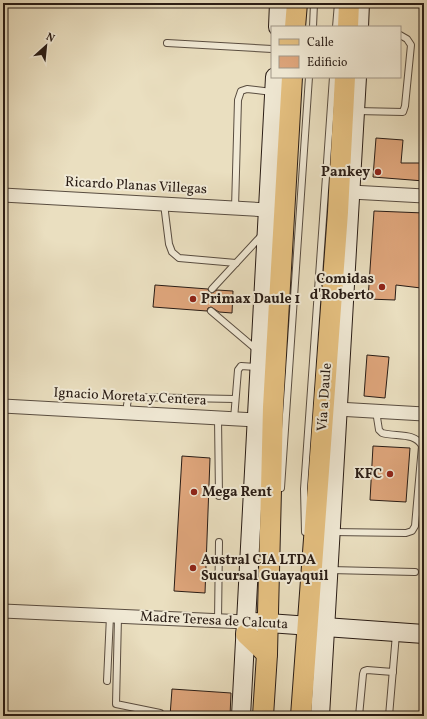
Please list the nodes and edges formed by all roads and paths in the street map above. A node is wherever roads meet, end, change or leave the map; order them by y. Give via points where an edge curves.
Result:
1 (279, 3) edge
2 (297, 3) edge
3 (314, 3) edge
4 (338, 3) edge
5 (349, 3) edge
6 (360, 3) edge
7 (278, 26) edge
8 (295, 26) edge
9 (313, 26) edge
10 (336, 26) edge
11 (348, 26) edge
12 (359, 26) edge
13 (401, 36) edge
14 (167, 43) dead end
15 (271, 49) edge
16 (292, 78) edge
17 (309, 78) edge
18 (333, 78) edge
19 (345, 78) edge
20 (357, 78) edge
21 (275, 85) edge
22 (355, 111) junction
23 (351, 192) junction
24 (3, 195) edge
25 (424, 196) edge
26 (164, 204) junction
27 (235, 208) junction
28 (268, 210) junction
29 (267, 229) junction
30 (236, 263) junction
31 (212, 290) dead end
32 (332, 297) junction
33 (211, 311) dead end
34 (343, 317) junction
35 (259, 360) junction
36 (235, 399) junction
37 (3, 406) edge
38 (337, 409) junction
39 (375, 411) junction
40 (128, 413) junction
41 (424, 414) edge
42 (218, 418) junction
43 (234, 419) junction
44 (256, 420) junction
45 (219, 496) dead end
46 (280, 498) dead end
47 (330, 532) junction
48 (219, 542) dead end
49 (305, 542) dead end
50 (276, 552) dead end
51 (306, 558) dead end
52 (328, 570) junction
53 (415, 572) dead end
54 (3, 611) edge
55 (114, 617) junction
56 (218, 621) junction
57 (267, 623) junction
58 (316, 627) junction
59 (246, 628) junction
60 (396, 632) junction
61 (424, 634) edge
62 (267, 654) junction
63 (393, 672) junction
64 (107, 681) dead end
65 (160, 713) dead end
66 (240, 716) edge
67 (264, 716) edge
68 (302, 716) edge
69 (320, 716) edge
70 (359, 716) edge
71 (389, 716) edge

1 - 7 main road
2 - 8 main road
3 - 9 lane
4 - 10 lane
5 - 11 main road
6 - 12 main road
13 - 22 lane via 411,45 406,106 403,112
14 - 15 lane
16 - 57 main road via 273,407
17 - 46 lane
18 - 49 lane via 304,489
19 - 32 main road, Vía a Daule
20 - 22 main road, Vía a Daule
21 - 27 lane via 241,91 238,100
21 - 28 main road
22 - 23 main road, Vía a Daule
23 - 25 street
23 - 34 main road, Vía a Daule
24 - 26 street, Ricardo Planas Villegas
26 - 27 street, Ricardo Planas Villegas
26 - 30 lane via 172,252 180,258
27 - 28 street, Ricardo Planas Villegas
28 - 29 main road
29 - 30 lane
29 - 35 main road
30 - 31 lane
32 - 34 main road
32 - 58 main road, Vía a Daule via 318,501
33 - 35 lane
34 - 38 main road, Vía a Daule
35 - 36 lane via 241,366 238,370
35 - 44 main road
36 - 40 lane via 131,397 127,405
36 - 43 lane
37 - 40 street, Ignacio Moreta y Centera
38 - 39 street
38 - 47 main road, Vía a Daule
39 - 41 street
39 - 47 lane via 382,433 414,437 422,446 415,526 412,531 406,533
40 - 42 street, Ignacio Moreta y Centera
42 - 43 street, Ignacio Moreta y Centera
42 - 45 lane
43 - 44 street, Ignacio Moreta y Centera
44 - 59 main road
47 - 52 main road, Vía a Daule
48 - 56 lane
50 - 57 lane
51 - 58 lane
52 - 53 lane
52 - 58 main road, Vía a Daule
54 - 55 street, Madre Teresa de Calcuta
55 - 56 street, Madre Teresa de Calcuta
55 - 64 lane
55 - 65 lane via 116,704
56 - 59 street, Madre Teresa de Calcuta
57 - 58 main road, Madre Teresa de Calcuta
57 - 59 main road, Madre Teresa de Calcuta
57 - 62 main road
58 - 60 main road, Madre Teresa de Calcuta
58 - 68 main road, Vía a Daule
58 - 69 main road, Vía a Daule
59 - 62 main road
59 - 66 main road
60 - 61 main road, Madre Teresa de Calcuta
60 - 63 lane
62 - 67 main road
63 - 70 lane via 364,671
63 - 71 lane

